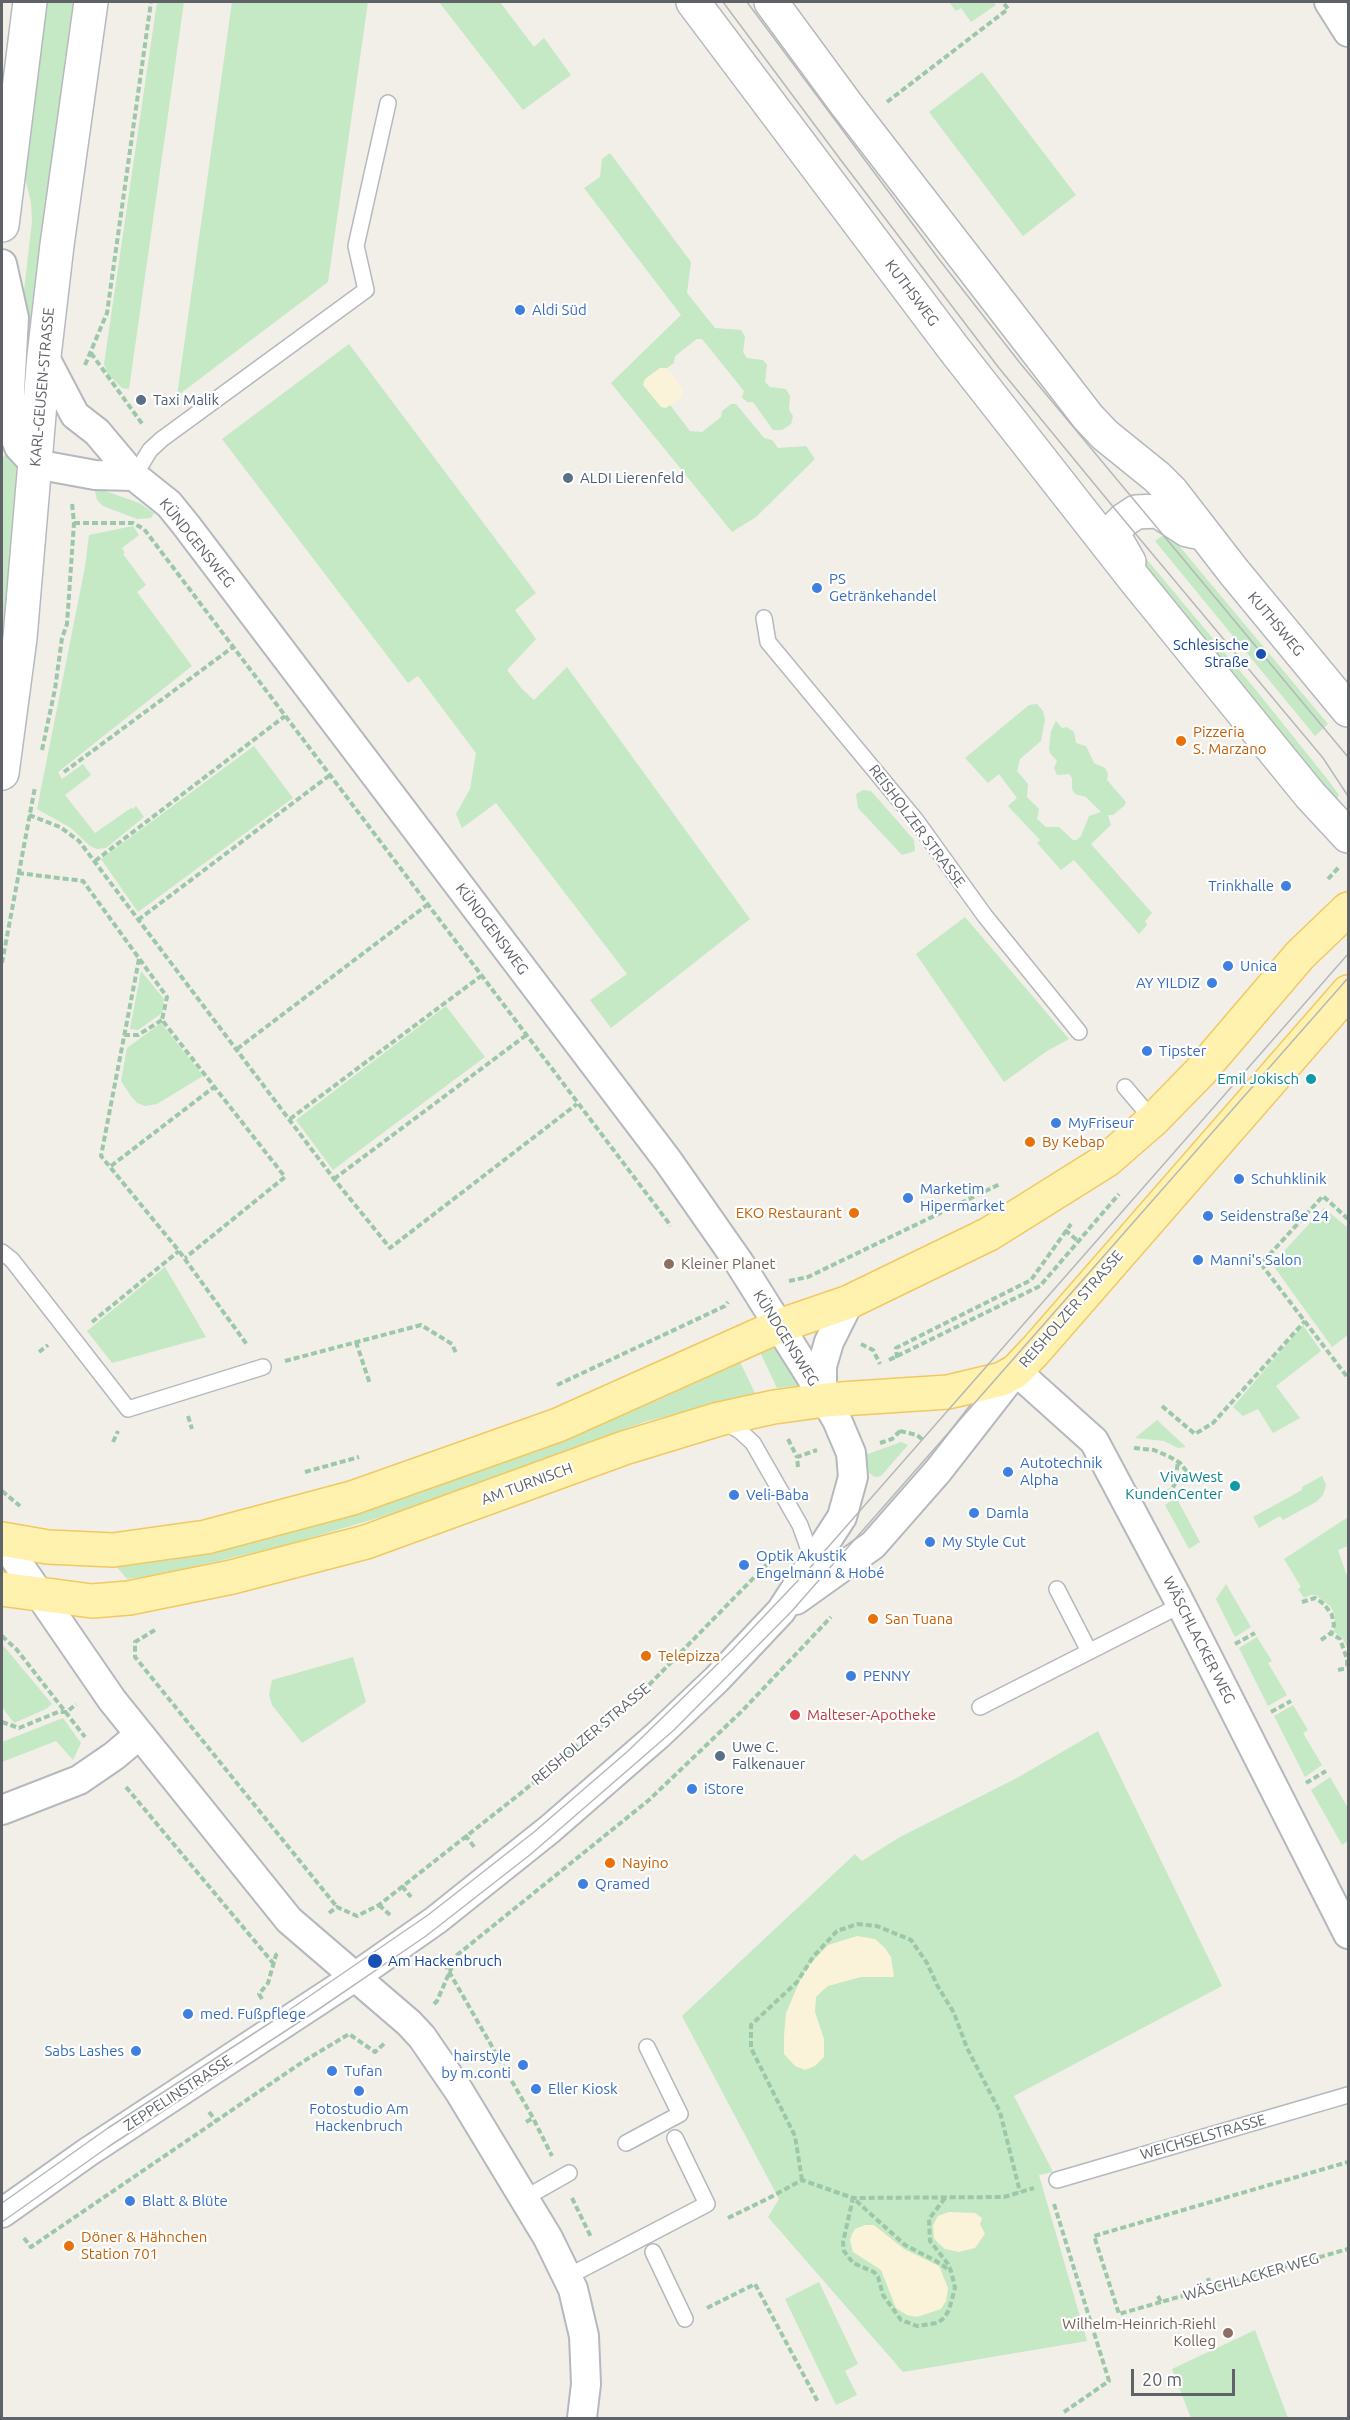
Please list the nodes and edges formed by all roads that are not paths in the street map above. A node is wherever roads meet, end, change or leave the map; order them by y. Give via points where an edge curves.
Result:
1 (30, 2) edge
2 (91, 2) edge
3 (693, 2) edge
4 (771, 2) edge
5 (1329, 2) edge
6 (1348, 32) edge
7 (388, 103) dead end
8 (2, 225) edge
9 (2, 264) edge
10 (44, 356) junction
11 (35, 464) junction
12 (134, 477) junction
13 (1207, 535) junction
14 (1136, 581) junction
15 (764, 618) dead end
16 (9, 688) edge
17 (1348, 710) edge
18 (2, 773) edge
19 (1346, 850) edge
20 (1348, 909) edge
21 (1348, 992) edge
22 (1079, 1032) dead end
23 (1125, 1087) dead end
24 (1153, 1120) junction
25 (2, 1252) edge
26 (849, 1302) junction
27 (779, 1326) junction
28 (263, 1367) road end
29 (1016, 1371) junction
30 (825, 1400) junction
31 (719, 1419) junction
32 (2, 1540) edge
33 (813, 1561) junction
34 (2, 1589) edge
35 (1057, 1589) dead end
36 (39, 1594) junction
37 (1181, 1605) junction
38 (781, 1611) junction
39 (1089, 1651) junction
40 (980, 1707) dead end
41 (139, 1735) junction
42 (2, 1810) edge
43 (1348, 1934) edge
44 (356, 1976) junction
45 (647, 2047) dead end
46 (1348, 2095) edge
47 (675, 2138) dead end
48 (626, 2143) dead end
49 (566, 2175) road end
50 (1053, 2182) road end
51 (525, 2198) junction
52 (2, 2213) edge
53 (653, 2252) dead end
54 (567, 2277) junction
55 (685, 2319) road end
56 (582, 2418) edge

1 - 8 street
2 - 10 street, KARL-GEUSEN-STRASSE
3 - 14 street, KUTHSWEG via 954,349
4 - 13 street, KUTHSWEG via 1088,417 1157,477
5 - 6 street
7 - 12 lane via 356,246 366,290 162,439 150,450
9 - 11 street via 14,318 11,426 19,447
10 - 11 street, KARL-GEUSEN-STRASSE
10 - 12 street, KÜNDGENSWEG via 75,415 97,432
11 - 12 street via 95,475
11 - 16 street, KARL-GEUSEN-STRASSE
12 - 27 street, KÜNDGENSWEG via 169,504 396,800 687,1186
13 - 14 street, KUTHSWEG via 1187,530 1158,511 1128,516 1114,536 1133,568
13 - 17 street, KUTHSWEG
14 - 19 street, KUTHSWEG via 1310,795
15 - 22 lane, REISHOLZER STRASSE via 768,642 915,819 985,916
16 - 18 street, KARL-GEUSEN-STRASSE
20 - 24 main road via 1300,955 1200,1072
21 - 29 main road, REISHOLZER STRASSE
23 - 24 lane
24 - 26 main road via 1107,1160 989,1234
25 - 28 lane via 128,1409
26 - 27 main road
26 - 30 street, REISHOLZER STRASSE via 822,1366
27 - 30 street, KÜNDGENSWEG
27 - 32 main road via 558,1425 341,1501 206,1537 113,1550
29 - 30 main road, AM TURNISCH via 992,1383 948,1392
29 - 37 street, WÄSCHLACKER WEG via 1094,1441
29 - 38 street, REISHOLZER STRASSE via 938,1471 873,1545
30 - 31 main road, AM TURNISCH
30 - 33 street, REISHOLZER STRASSE via 851,1453 853,1477 842,1517
31 - 33 lane via 753,1443 800,1525
31 - 36 main road, AM TURNISCH via 624,1448 366,1542 232,1577 129,1598 102,1600
32 - 36 street
33 - 38 street, REISHOLZER STRASSE
34 - 36 main road, AM TURNISCH
35 - 39 lane
36 - 41 street
37 - 39 lane
37 - 43 street, WÄSCHLACKER WEG
38 - 44 street, REISHOLZER STRASSE via 717,1679 550,1829 436,1920
39 - 40 lane
41 - 42 street via 79,1780
41 - 44 street via 289,1920
44 - 51 street via 422,2037
44 - 52 street, ZEPPELINSTRASSE
45 - 48 lane via 680,2114
46 - 50 lane, WEICHSELSTRASSE
47 - 54 lane via 707,2204
49 - 51 lane
51 - 54 street
53 - 55 lane
54 - 56 street via 584,2336 586,2384

